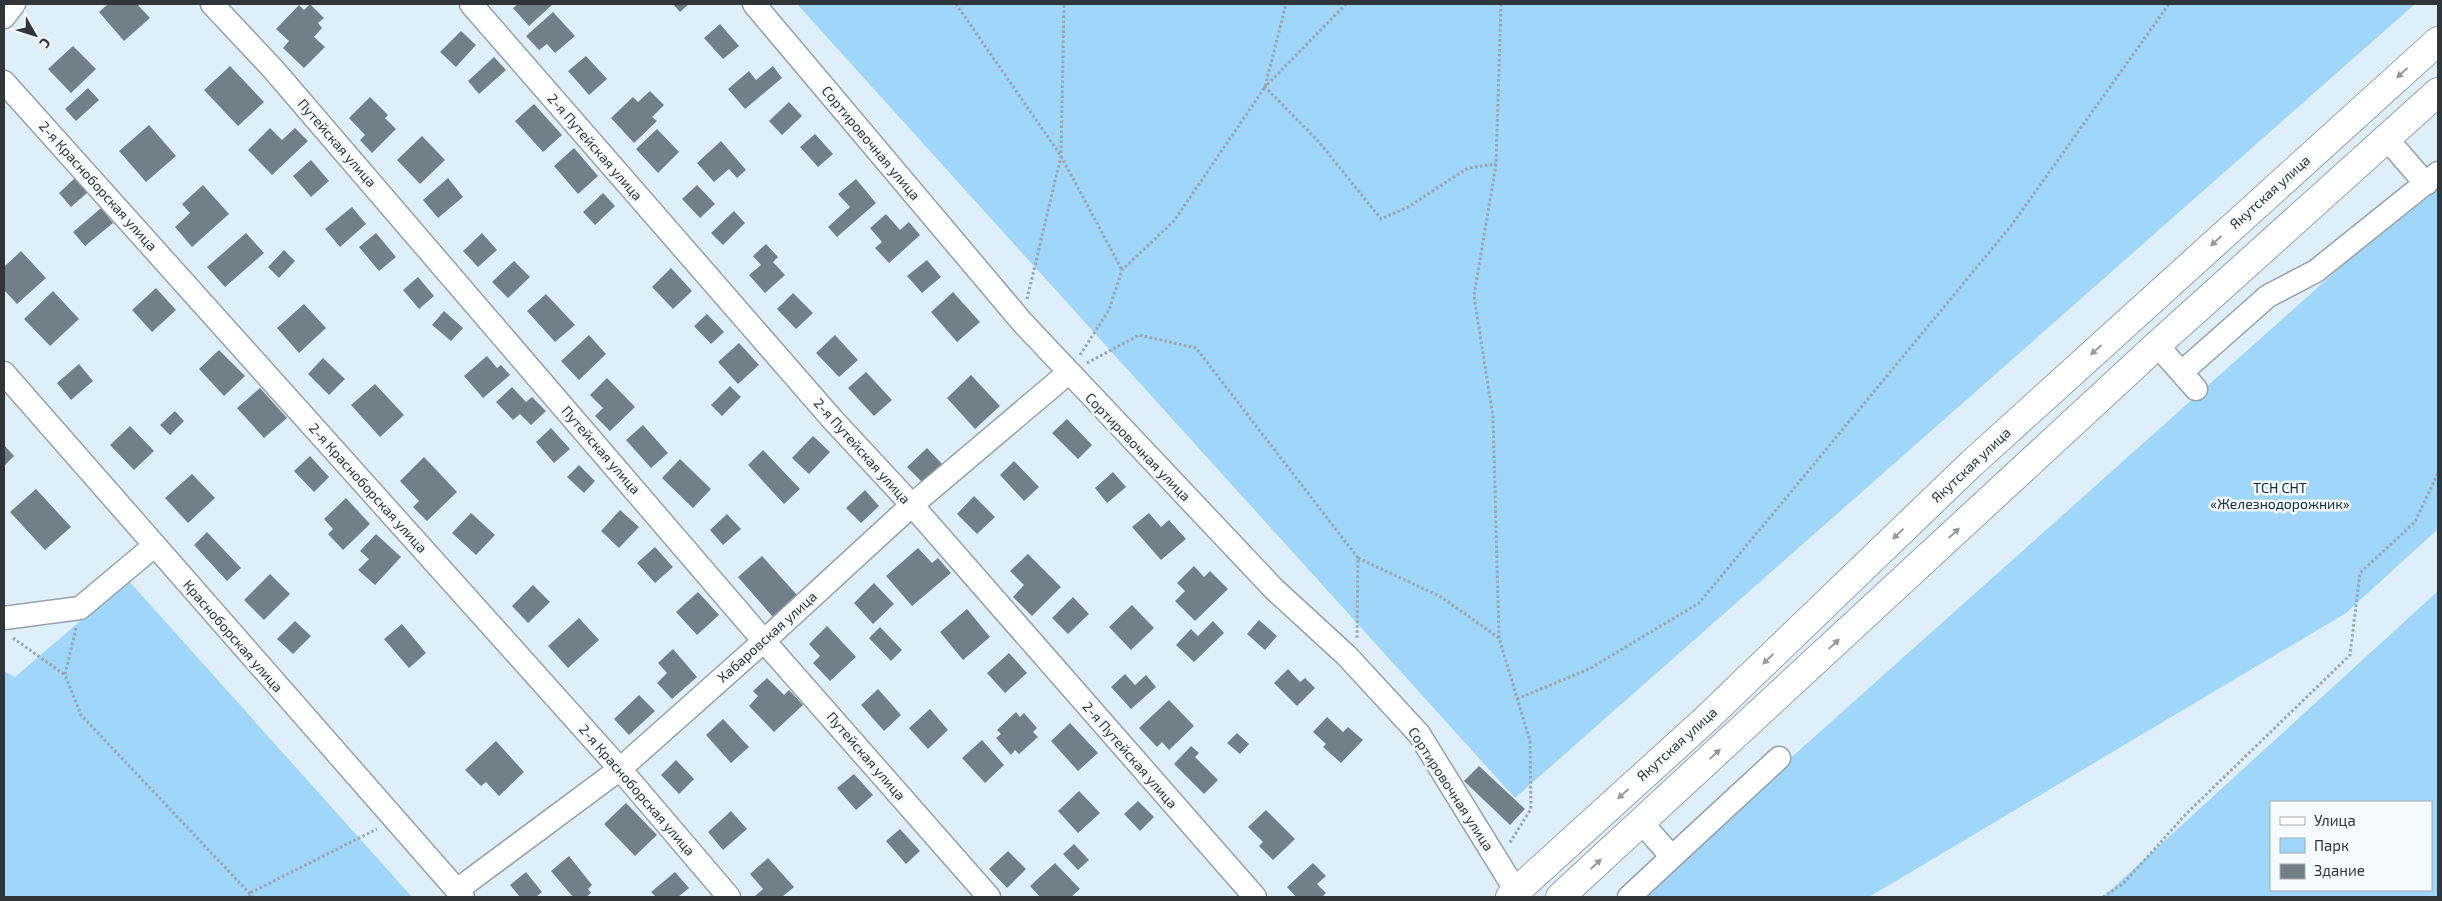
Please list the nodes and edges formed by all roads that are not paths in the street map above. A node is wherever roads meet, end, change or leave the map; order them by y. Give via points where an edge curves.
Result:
1 (14, 4) edge
2 (212, 4) edge
3 (471, 4) edge
4 (754, 4) edge
5 (4, 17) edge
6 (2438, 40) edge
7 (4, 82) edge
8 (2438, 92) edge
9 (2386, 139) junction
10 (2432, 178) edge
11 (2157, 345) junction
12 (1068, 373) junction
13 (4, 374) edge
14 (912, 505) junction
15 (154, 546) junction
16 (8, 627) edge
17 (764, 641) junction
18 (1779, 758) dead end
19 (620, 768) junction
20 (1642, 822) junction
21 (1672, 857) junction
22 (1511, 888) edge
23 (460, 894) edge
24 (729, 897) edge
25 (989, 897) edge
26 (1255, 897) edge
27 (1560, 897) edge
28 (1629, 897) edge

1 - 5 street
2 - 17 street, Путейская улица via 273,69
3 - 14 street, 2-я Путейская улица via 827,413
4 - 12 street, Сортировочная улица
6 -> 22 main road, Якутская улица via 1971,464 1706,719
7 - 19 street, 2-я Красноборская улица
8 - 9 main road
9 - 10 street
9 - 11 main road
10 - 11 street via 2316,271 2268,296 2189,381
20 -> 11 main road
12 - 14 street, Хабаровская улица
12 - 22 street, Сортировочная улица via 1274,589 1347,656 1418,734
13 - 15 street, Красноборская улица
14 - 17 street, Хабаровская улица
14 - 26 street, 2-я Путейская улица
15 - 16 street via 80,608
15 - 23 street, Красноборская улица
17 - 19 street, Хабаровская улица
17 - 25 street, Путейская улица
18 - 21 street
19 - 23 street, Хабаровская улица
19 - 24 street, 2-я Красноборская улица
20 - 21 street
27 -> 20 main road
21 - 28 street

